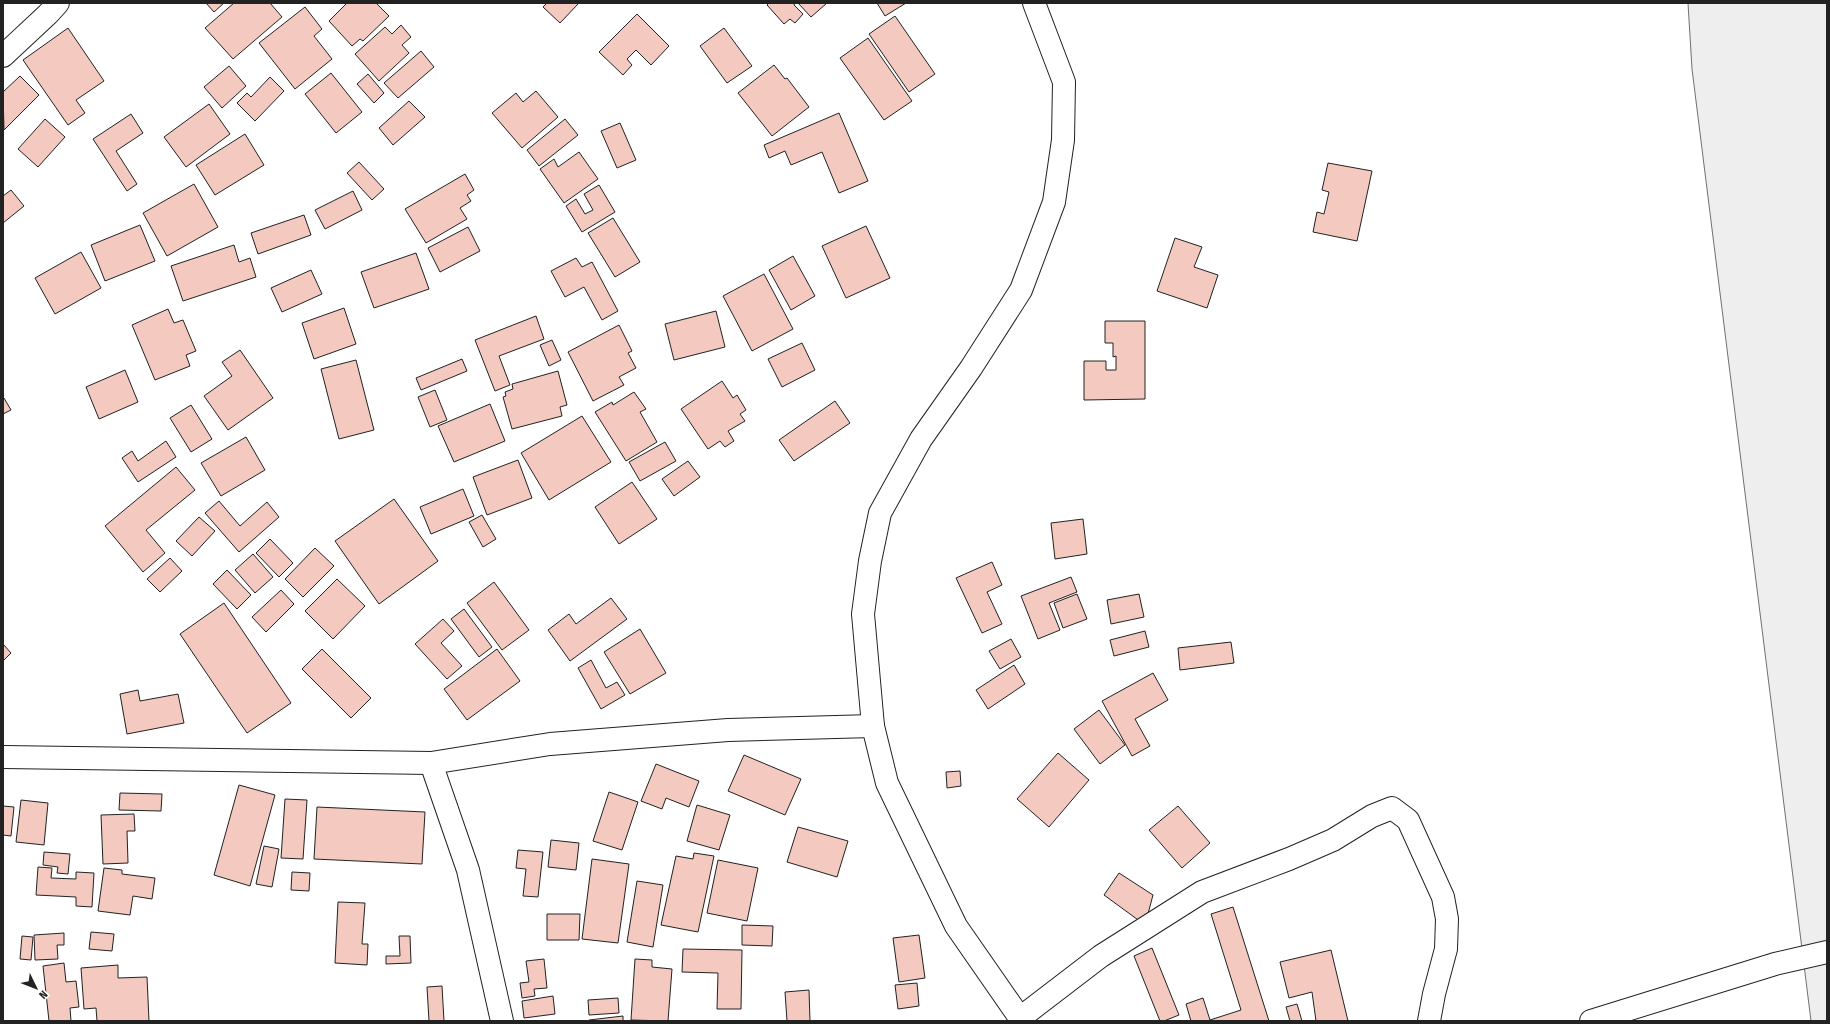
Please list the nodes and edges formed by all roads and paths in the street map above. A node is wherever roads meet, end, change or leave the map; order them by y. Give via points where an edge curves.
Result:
1 (58, 3) edge
2 (1034, 3) edge
3 (3, 56) edge
4 (873, 726) junction
5 (3, 758) edge
6 (431, 763) junction
7 (1827, 952) edge
8 (1020, 1020) edge
9 (502, 1021) edge
10 (1429, 1021) edge
11 (1591, 1021) edge

1 - 3 main road
2 - 4 main road via 1064,82 1063,140 1054,202 1021,290 921,439 880,513 863,614
4 - 6 main road via 728,730 558,743
4 - 8 main road via 887,783 956,926
5 - 6 main road
6 - 9 main road via 468,870
7 - 11 main road via 1775,964
8 - 10 main road via 1102,956 1202,892 1333,840 1372,816 1392,808 1408,820 1443,897 1447,919 1446,949

